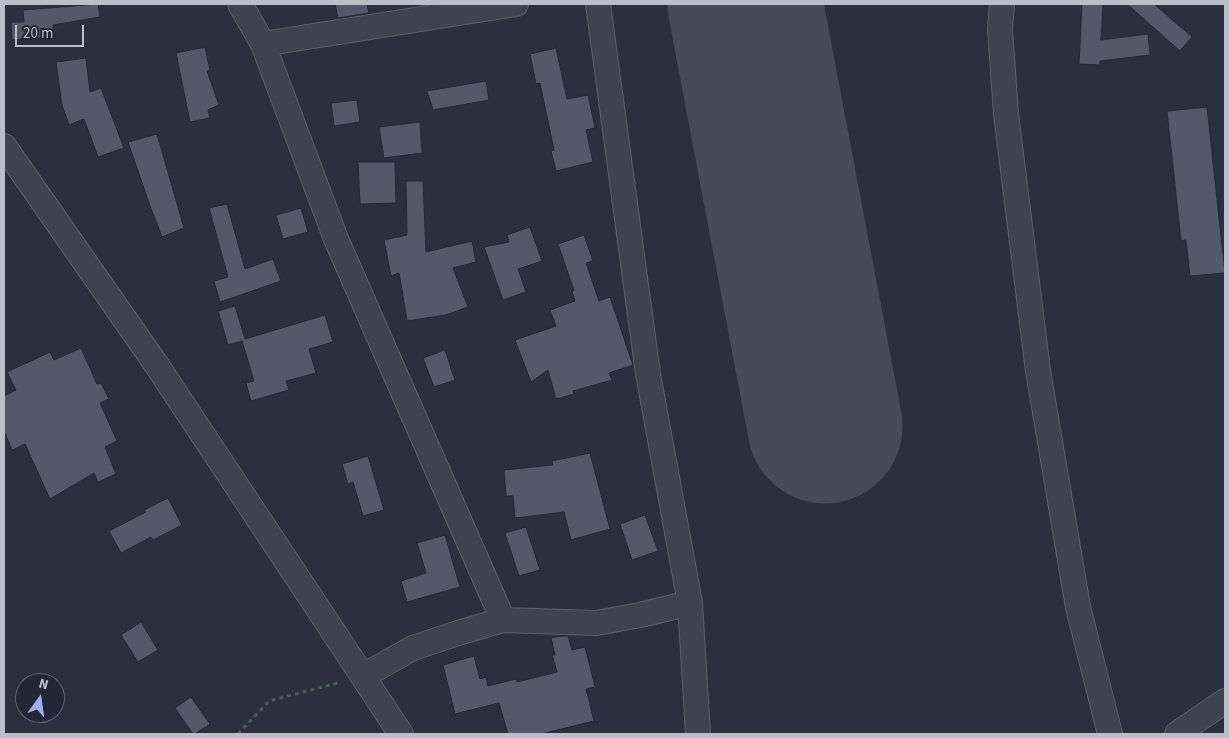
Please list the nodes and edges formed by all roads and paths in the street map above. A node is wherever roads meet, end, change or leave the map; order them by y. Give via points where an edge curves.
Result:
1 (240, 4) edge
2 (516, 4) edge
3 (598, 4) edge
4 (1002, 4) edge
5 (263, 44) junction
6 (4, 146) edge
7 (690, 603) junction
8 (503, 620) junction
9 (363, 676) junction
10 (1225, 702) edge
11 (238, 734) edge
12 (401, 734) edge
13 (698, 734) edge
14 (1110, 734) edge
15 (1177, 734) edge

1 - 5 street
2 - 5 street
3 - 7 street via 648,374
4 - 14 street via 1000,29 1006,114 1038,371 1078,607
5 - 8 street via 336,239
6 - 9 street via 156,364
7 - 8 street via 596,623
7 - 13 street
8 - 9 street via 413,648
9 - 11 path via 269,701
9 - 12 street
10 - 15 street

